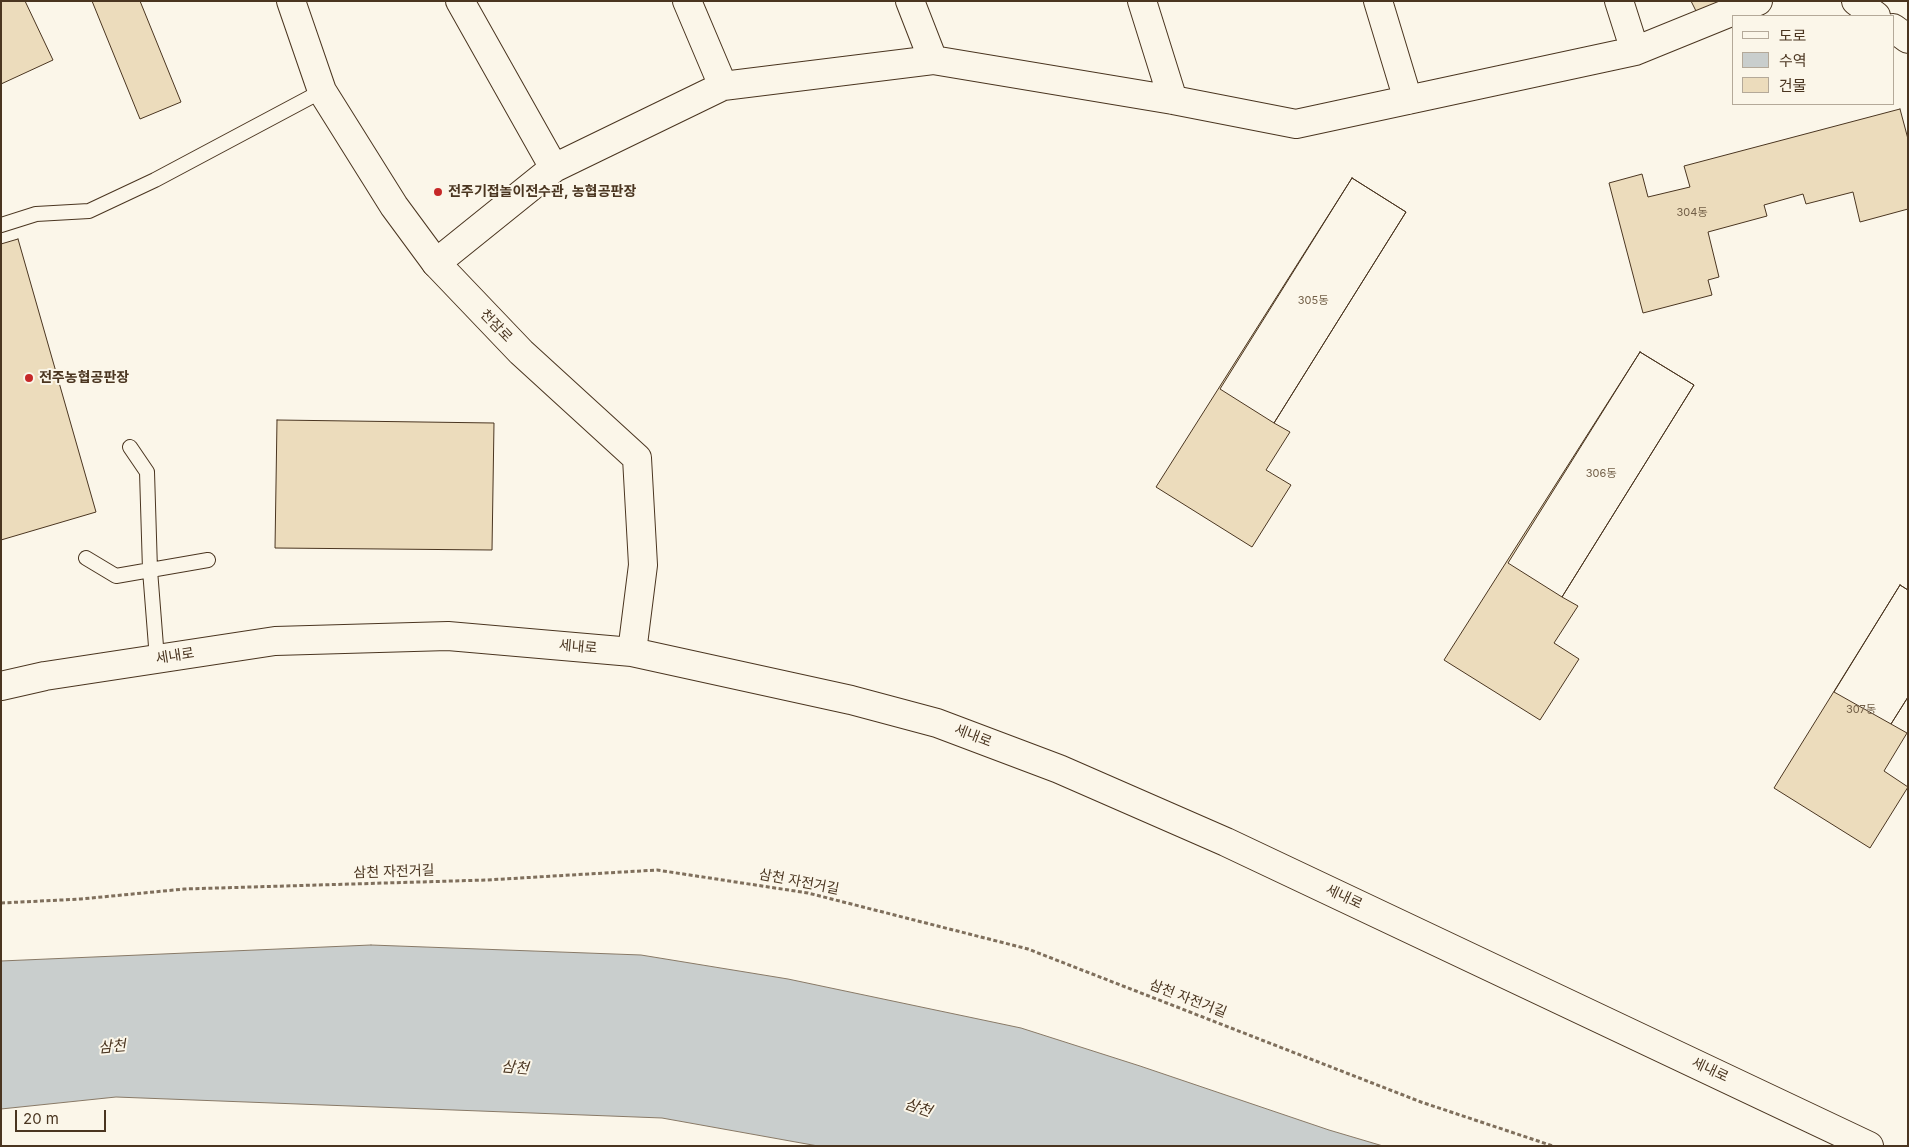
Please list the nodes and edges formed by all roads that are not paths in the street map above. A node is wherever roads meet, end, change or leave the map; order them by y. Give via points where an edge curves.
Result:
1 (291, 1) edge
2 (460, 1) edge
3 (687, 1) edge
4 (910, 1) edge
5 (1142, 1) edge
6 (1378, 1) edge
7 (1619, 1) edge
8 (1758, 1) edge
9 (1856, 1) edge
10 (1875, 15) edge
11 (1894, 29) edge
12 (1908, 39) edge
13 (1635, 51) junction
14 (933, 60) junction
15 (723, 86) junction
16 (322, 91) junction
17 (1172, 100) junction
18 (1408, 100) junction
19 (554, 168) junction
20 (1, 224) edge
21 (436, 262) junction
22 (130, 447) dead end
23 (86, 558) dead end
24 (208, 560) dead end
25 (150, 570) junction
26 (632, 652) junction
27 (157, 659) junction
28 (1, 686) edge
29 (1870, 1146) edge

1 - 16 street, 천잠로
2 - 19 street
3 - 15 street
4 - 14 street
5 - 17 street
6 - 18 street
7 - 13 street
8 - 13 street
9 - 10 street
11 - 12 street
13 - 18 street
14 - 15 street
14 - 17 street
15 - 19 street
16 - 20 lane via 155,180 90,210 36,214
16 - 21 street, 천잠로 via 394,206
17 - 18 street via 1296,124
19 - 21 street
21 - 26 street, 천잠로 via 521,352 637,458 643,565
22 - 25 lane via 147,472
23 - 25 lane via 116,576
24 - 25 lane
25 - 27 lane
26 - 27 street, 세내로 via 448,636 275,641
26 - 29 street, 세내로 via 937,722 1059,769 1226,842
27 - 28 street, 세내로

